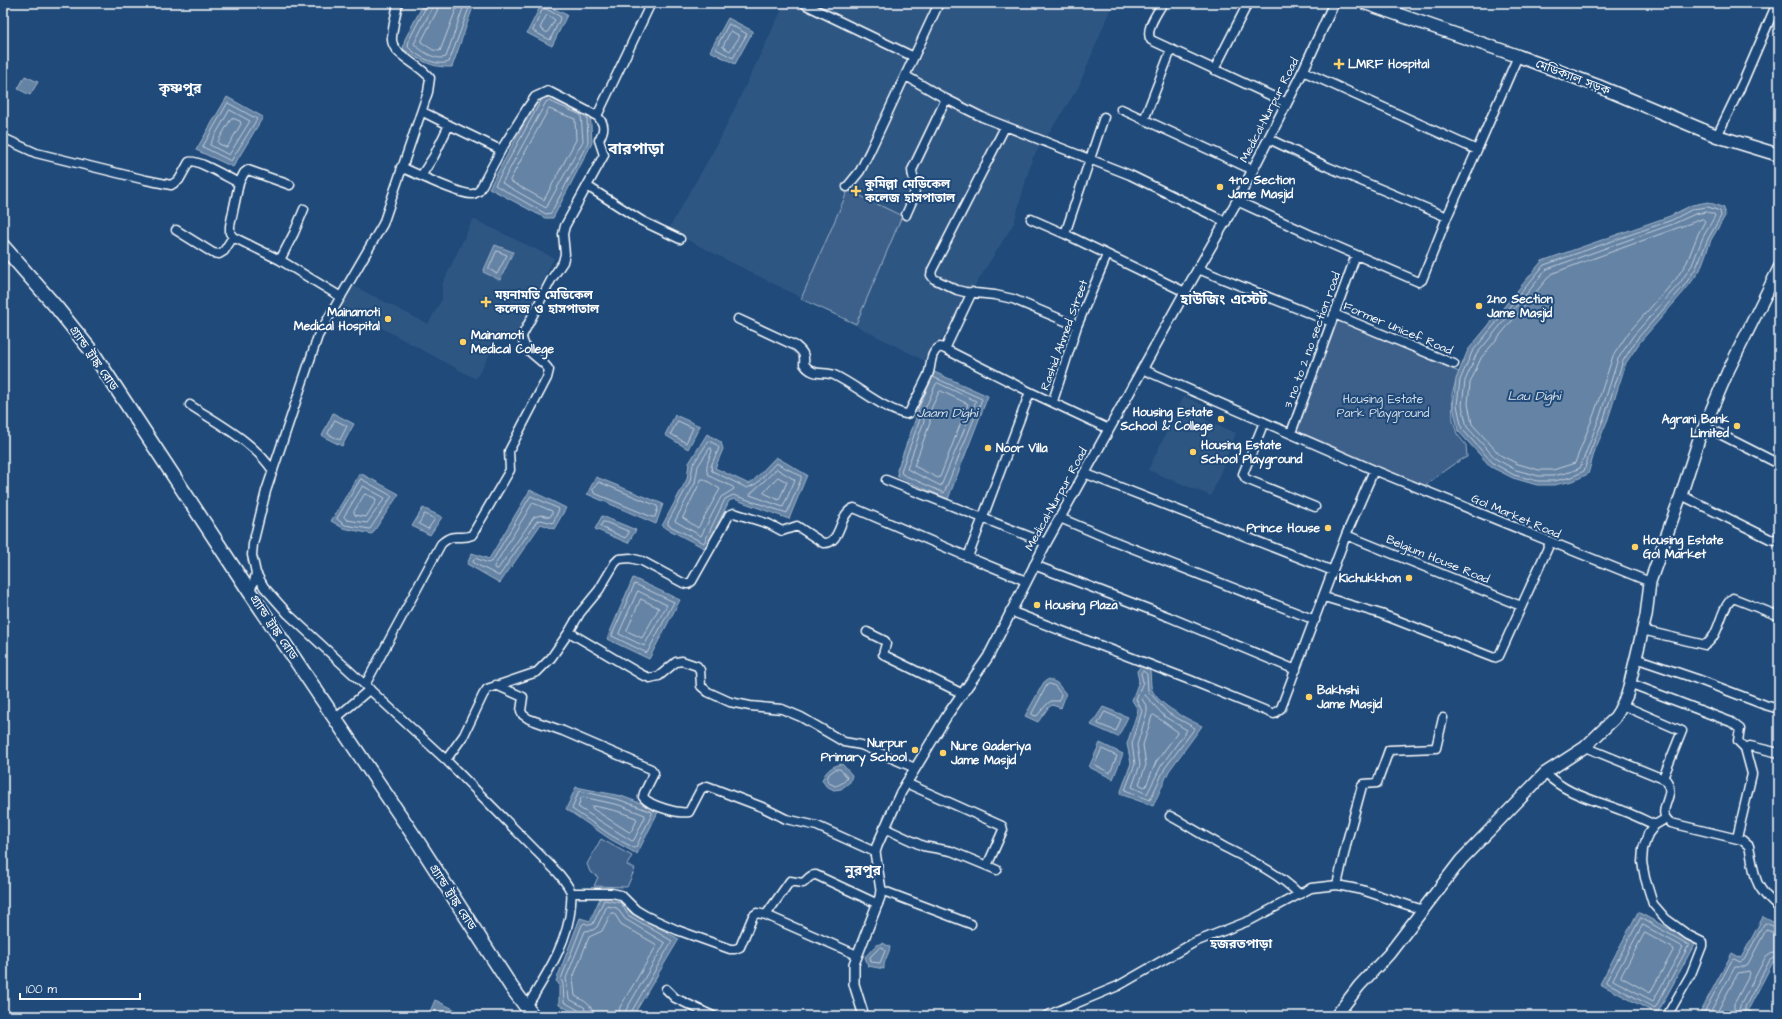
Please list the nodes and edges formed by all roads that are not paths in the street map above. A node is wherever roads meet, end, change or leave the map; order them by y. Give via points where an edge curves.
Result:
1 (398, 3) edge
2 (651, 3) edge
3 (939, 3) edge
4 (1163, 3) edge
5 (1248, 3) edge
6 (1334, 3) edge
7 (1365, 3) edge
8 (1777, 3) edge
9 (806, 5) dead end
10 (1172, 50) junction
11 (1518, 56) junction
12 (914, 57) junction
13 (1214, 70) junction
14 (1303, 71) junction
15 (906, 76) junction
16 (946, 99) junction
17 (1287, 103) junction
18 (1121, 109) dead end
19 (423, 112) junction
20 (597, 116) junction
21 (1104, 117) dead end
22 (1144, 120) junction
23 (449, 125) junction
24 (1005, 127) junction
25 (1717, 136) junction
26 (3, 138) edge
27 (1269, 139) junction
28 (501, 150) junction
29 (1477, 150) junction
30 (1779, 155) edge
31 (1089, 160) junction
32 (401, 167) junction
33 (1253, 170) junction
34 (421, 176) junction
35 (239, 183) junction
36 (290, 185) dead end
37 (587, 186) junction
38 (847, 187) dead end
39 (1237, 201) junction
40 (304, 209) dead end
41 (906, 215) dead end
42 (1447, 217) junction
43 (1030, 219) dead end
44 (1226, 222) junction
45 (176, 230) dead end
46 (1065, 234) junction
47 (233, 236) junction
48 (680, 239) dead end
49 (3, 246) edge
50 (1107, 255) junction
51 (1356, 255) junction
52 (280, 260) junction
53 (1779, 268) edge
54 (1198, 269) junction
55 (1775, 283) edge
56 (972, 292) junction
57 (1185, 292) junction
58 (341, 297) junction
59 (1334, 314) junction
60 (738, 319) dead end
61 (1331, 322) junction
62 (1077, 326) junction
63 (944, 349) junction
64 (1454, 364) dead end
65 (1142, 369) junction
66 (1030, 392) junction
67 (1053, 401) junction
68 (190, 405) dead end
69 (1264, 422) junction
70 (1704, 426) junction
71 (1109, 429) junction
72 (1290, 433) junction
73 (1779, 454) edge
74 (1777, 463) edge
75 (1374, 470) junction
76 (273, 471) junction
77 (1084, 473) junction
78 (886, 480) dead end
79 (1681, 495) junction
80 (1315, 507) dead end
81 (982, 518) junction
82 (1060, 518) junction
83 (1346, 535) junction
84 (1779, 537) edge
85 (1046, 543) junction
86 (1550, 543) junction
87 (968, 557) junction
88 (1034, 565) junction
89 (1333, 571) junction
90 (256, 573) junction
91 (1026, 581) junction
92 (1650, 582) junction
93 (249, 590) junction
94 (1324, 597) junction
95 (1522, 606) junction
96 (1010, 611) junction
97 (1779, 616) edge
98 (1315, 620) junction
99 (1642, 630) junction
100 (568, 632) junction
101 (867, 632) dead end
102 (1635, 658) junction
103 (1296, 670) junction
104 (1629, 683) junction
105 (496, 685) junction
106 (367, 687) junction
107 (963, 694) junction
108 (1622, 705) junction
109 (1779, 709) edge
110 (1443, 718) dead end
111 (335, 719) junction
112 (1585, 747) junction
113 (1745, 748) junction
114 (1779, 753) edge
115 (446, 760) junction
116 (915, 768) junction
117 (1545, 773) junction
118 (1663, 778) junction
119 (906, 783) junction
120 (1170, 816) dead end
121 (1665, 819) junction
122 (1655, 825) junction
123 (884, 828) junction
124 (1737, 838) junction
125 (875, 852) junction
126 (987, 866) junction
127 (997, 870) dead end
128 (1337, 885) junction
129 (881, 890) junction
130 (571, 893) junction
131 (1299, 894) junction
132 (878, 904) junction
133 (1779, 908) edge
134 (1423, 910) junction
135 (766, 915) junction
136 (971, 924) dead end
137 (857, 955) junction
138 (666, 989) dead end
139 (529, 1012) edge
140 (713, 1016) edge
141 (864, 1016) edge
142 (1046, 1016) edge
143 (1336, 1016) edge
144 (1666, 1016) edge

1 - 19 street via 392,42 396,52 424,70 430,78
2 - 20 street
3 - 12 street
4 - 10 street via 1149,36 1151,40
5 - 13 street
6 - 14 street, Medical-Nurpur Road
7 - 11 main road, মেডিক্যাল সড়ক
8 - 25 street
9 - 12 street
10 - 13 street
10 - 22 street
11 - 25 main road, মেডিক্যাল সড়ক via 1598,86
11 - 29 street
12 - 15 street
13 - 17 street
14 - 17 street, Medical-Nurpur Road
14 - 29 street
15 - 16 street
15 - 38 street via 870,151 854,181
16 - 24 street
16 - 41 street via 912,170 914,197
17 - 27 street, Medical-Nurpur Road
18 - 22 street
19 - 23 street
19 - 32 street
20 - 28 street via 548,92 542,93 535,97
20 - 37 street via 603,122 604,129 598,140 604,155
21 - 31 street
22 - 33 street
23 - 28 street
23 - 34 street
24 - 31 street
24 - 56 street via 932,270 934,279 957,290
25 - 30 main road, মেডিক্যাল সড়ক
26 - 35 street via 36,153 171,185 191,161
27 - 33 street, Medical-Nurpur Road
27 - 42 street
28 - 34 street via 479,191 473,194
29 - 42 street
31 - 44 street via 1130,175
31 - 46 street
32 - 34 street
32 - 58 street via 383,224
33 - 39 street, Medical-Nurpur Road
35 - 36 street via 248,170
35 - 47 street via 230,226 230,233
37 - 48 street via 642,221
37 - 106 street via 565,226 563,262 522,336 522,343 549,370 509,452 510,470 472,535 454,536 441,544
39 - 44 street, Medical-Nurpur Road
39 - 51 street
40 - 52 street
42 - 51 street via 1419,282
43 - 46 street
44 - 54 street, Medical-Nurpur Road
45 - 47 street via 213,253 219,254 224,251
46 - 50 street
47 - 52 street
49 - 93 highway, গ্র্যান্ড ট্রাঙ্ক রোড via 93,354
50 - 57 street
50 - 62 street, Rashid Ahmed Street
51 - 59 street, 3 no to 2 no section road
52 - 58 street
53 - 55 main road
54 - 57 street, Medical-Nurpur Road
54 - 61 street
55 - 70 main road via 1728,371
56 - 62 street via 1013,299
56 - 63 street
57 - 65 street, Medical-Nurpur Road
58 - 76 street via 318,336
59 - 61 street, 3 no to 2 no section road
59 - 64 street, Former Unicef Road
60 - 63 street via 803,351 806,368 817,373 834,375 906,414 909,413 928,374 929,363 935,352 940,347
61 - 72 street, 3 no to 2 no section road
62 - 67 street, Rashid Ahmed Street
63 - 66 street
65 - 69 street, Gol Market Road
65 - 71 street, Medical-Nurpur Road
66 - 67 street
66 - 81 street
67 - 71 street
68 - 76 street via 234,433 262,456
69 - 72 street, Gol Market Road
69 - 80 street via 1243,474 1246,479
70 - 74 street
70 - 79 main road
71 - 77 street, Medical-Nurpur Road
72 - 75 street, Gol Market Road
73 - 74 street
75 - 83 street
75 - 86 street, Gol Market Road
76 - 90 street via 253,544 252,555
77 - 82 street, Medical-Nurpur Road
77 - 89 street
78 - 81 street
79 - 84 street via 1770,539
79 - 92 main road
81 - 85 street
81 - 87 street
82 - 85 street, Medical-Nurpur Road
82 - 98 street
83 - 89 street
83 - 95 street, Belgium House Road
85 - 88 street, Medical-Nurpur Road
86 - 92 street, Gol Market Road
86 - 95 street
87 - 91 street
87 - 100 street via 854,508 847,512 834,538 827,543 797,526 782,531 764,522 734,513 727,519 688,584 636,559 619,559
88 - 91 street, Medical-Nurpur Road
88 - 103 street
89 - 94 street
90 - 93 street
90 - 106 street via 272,597
91 - 96 street, Medical-Nurpur Road
92 - 99 main road
93 - 111 highway, গ্র্যান্ড ট্রাঙ্ক রোড
94 - 95 street via 1381,614 1494,658 1502,652
94 - 98 street
96 - 103 street via 1274,714 1282,708
96 - 107 street, Medical-Nurpur Road via 988,657
97 - 99 street via 1733,598 1712,639 1705,645
98 - 103 street
99 - 102 main road
100 - 105 street via 551,658 537,672
100 - 116 street via 650,678 659,676 676,662 697,666 700,670 701,686 708,692 750,706 782,709 844,742 861,745
101 - 107 street via 885,641 883,654 886,656
102 - 104 main road
102 - 109 street
104 - 108 main road
104 - 113 street via 1731,722 1740,729 1738,741
105 - 115 street via 487,689 464,735
105 - 125 street via 523,697 521,713 529,719 651,769 654,773 643,797 654,804 668,810 689,812 701,789 707,786 786,819 817,826
106 - 111 street
106 - 115 street
107 - 116 street, Medical-Nurpur Road
108 - 112 main road via 1614,719
108 - 118 street via 1682,731
110 - 128 street via 1436,748 1389,750 1377,783 1362,786
111 - 139 highway, গ্র্যান্ড ট্রাঙ্ক রোড
112 - 117 main road
112 - 118 street
113 - 114 street via 1750,746
113 - 124 street via 1752,774
115 - 130 street via 559,874
116 - 119 street, Medical-Nurpur Road
117 - 122 street via 1558,784 1580,796
117 - 134 main road via 1461,860
118 - 121 street via 1670,788 1663,815
119 - 123 street, Medical-Nurpur Road
119 - 126 street via 1002,826 1003,830
120 - 131 street via 1254,861
121 - 122 street
121 - 124 street via 1671,823
122 - 144 street via 1648,834 1642,862 1653,904 1666,919 1702,942 1691,974
123 - 125 street, Medical-Nurpur Road
123 - 126 street via 923,846 951,851
124 - 133 street via 1749,846 1754,877 1759,887
125 - 129 street, Medical-Nurpur Road
126 - 127 street
128 - 131 street via 1310,888
128 - 134 street via 1362,890
129 - 132 street, Medical-Nurpur Road
129 - 136 street
130 - 135 street via 621,895 636,910 659,923 735,949 740,947 753,916 757,913
130 - 139 street via 564,936
131 - 142 street via 1251,920 1195,942 1118,986
132 - 135 street via 812,874 803,883 793,880 788,882
132 - 137 street, Medical-Nurpur Road
134 - 143 main road via 1390,954 1359,986
135 - 137 street
137 - 141 street, Medical-Nurpur Road via 853,974
138 - 140 street via 675,998

